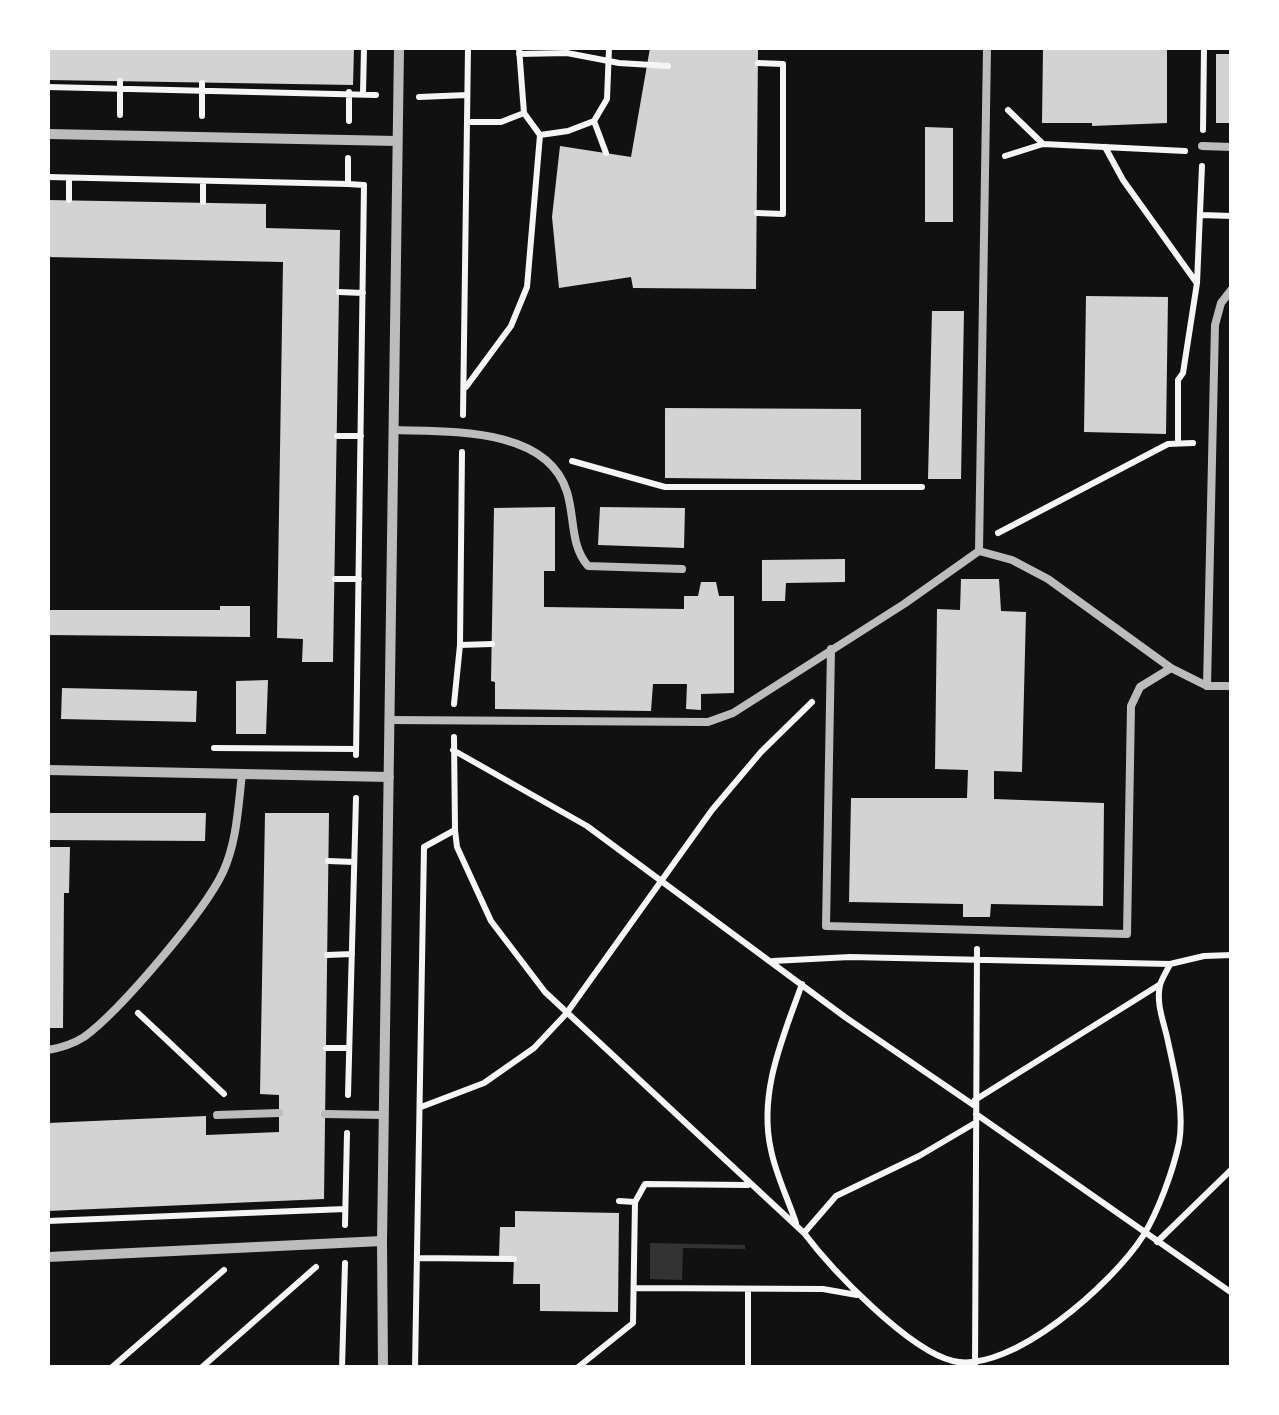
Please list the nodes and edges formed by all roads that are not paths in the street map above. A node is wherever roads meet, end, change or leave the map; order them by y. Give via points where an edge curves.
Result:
1 (399, 48) edge
2 (987, 48) edge
3 (48, 134) edge
4 (397, 142) junction
5 (1202, 146) road end
6 (1232, 146) edge
7 (1232, 289) edge
8 (393, 430) junction
9 (980, 550) junction
10 (682, 569) dead end
11 (832, 649) junction
12 (1171, 668) junction
13 (1207, 686) junction
14 (1232, 686) edge
15 (389, 720) junction
16 (48, 770) edge
17 (242, 774) junction
18 (389, 777) junction
19 (48, 1050) edge
20 (280, 1113) dead end
21 (325, 1114) dead end
22 (217, 1115) dead end
23 (384, 1115) junction
24 (382, 1242) junction
25 (48, 1257) edge
26 (384, 1368) edge

1 - 4 street
2 - 9 lane
3 - 4 street
4 - 8 street
5 - 6 lane
7 - 13 lane via 1215,325
8 - 10 lane via 499,437 526,448 552,465 567,488 577,554 588,566
8 - 15 street
9 - 11 lane
9 - 12 lane via 1048,580
11 - 12 lane via 826,926 1127,934 1132,706 1140,686
11 - 15 lane via 708,722
12 - 13 lane
13 - 14 lane
15 - 18 street
16 - 17 street
17 - 18 street
17 - 19 lane via 236,830 217,884 123,998 84,1036
18 - 23 street
20 - 22 lane
21 - 23 lane
23 - 24 street
24 - 25 street
24 - 26 street

